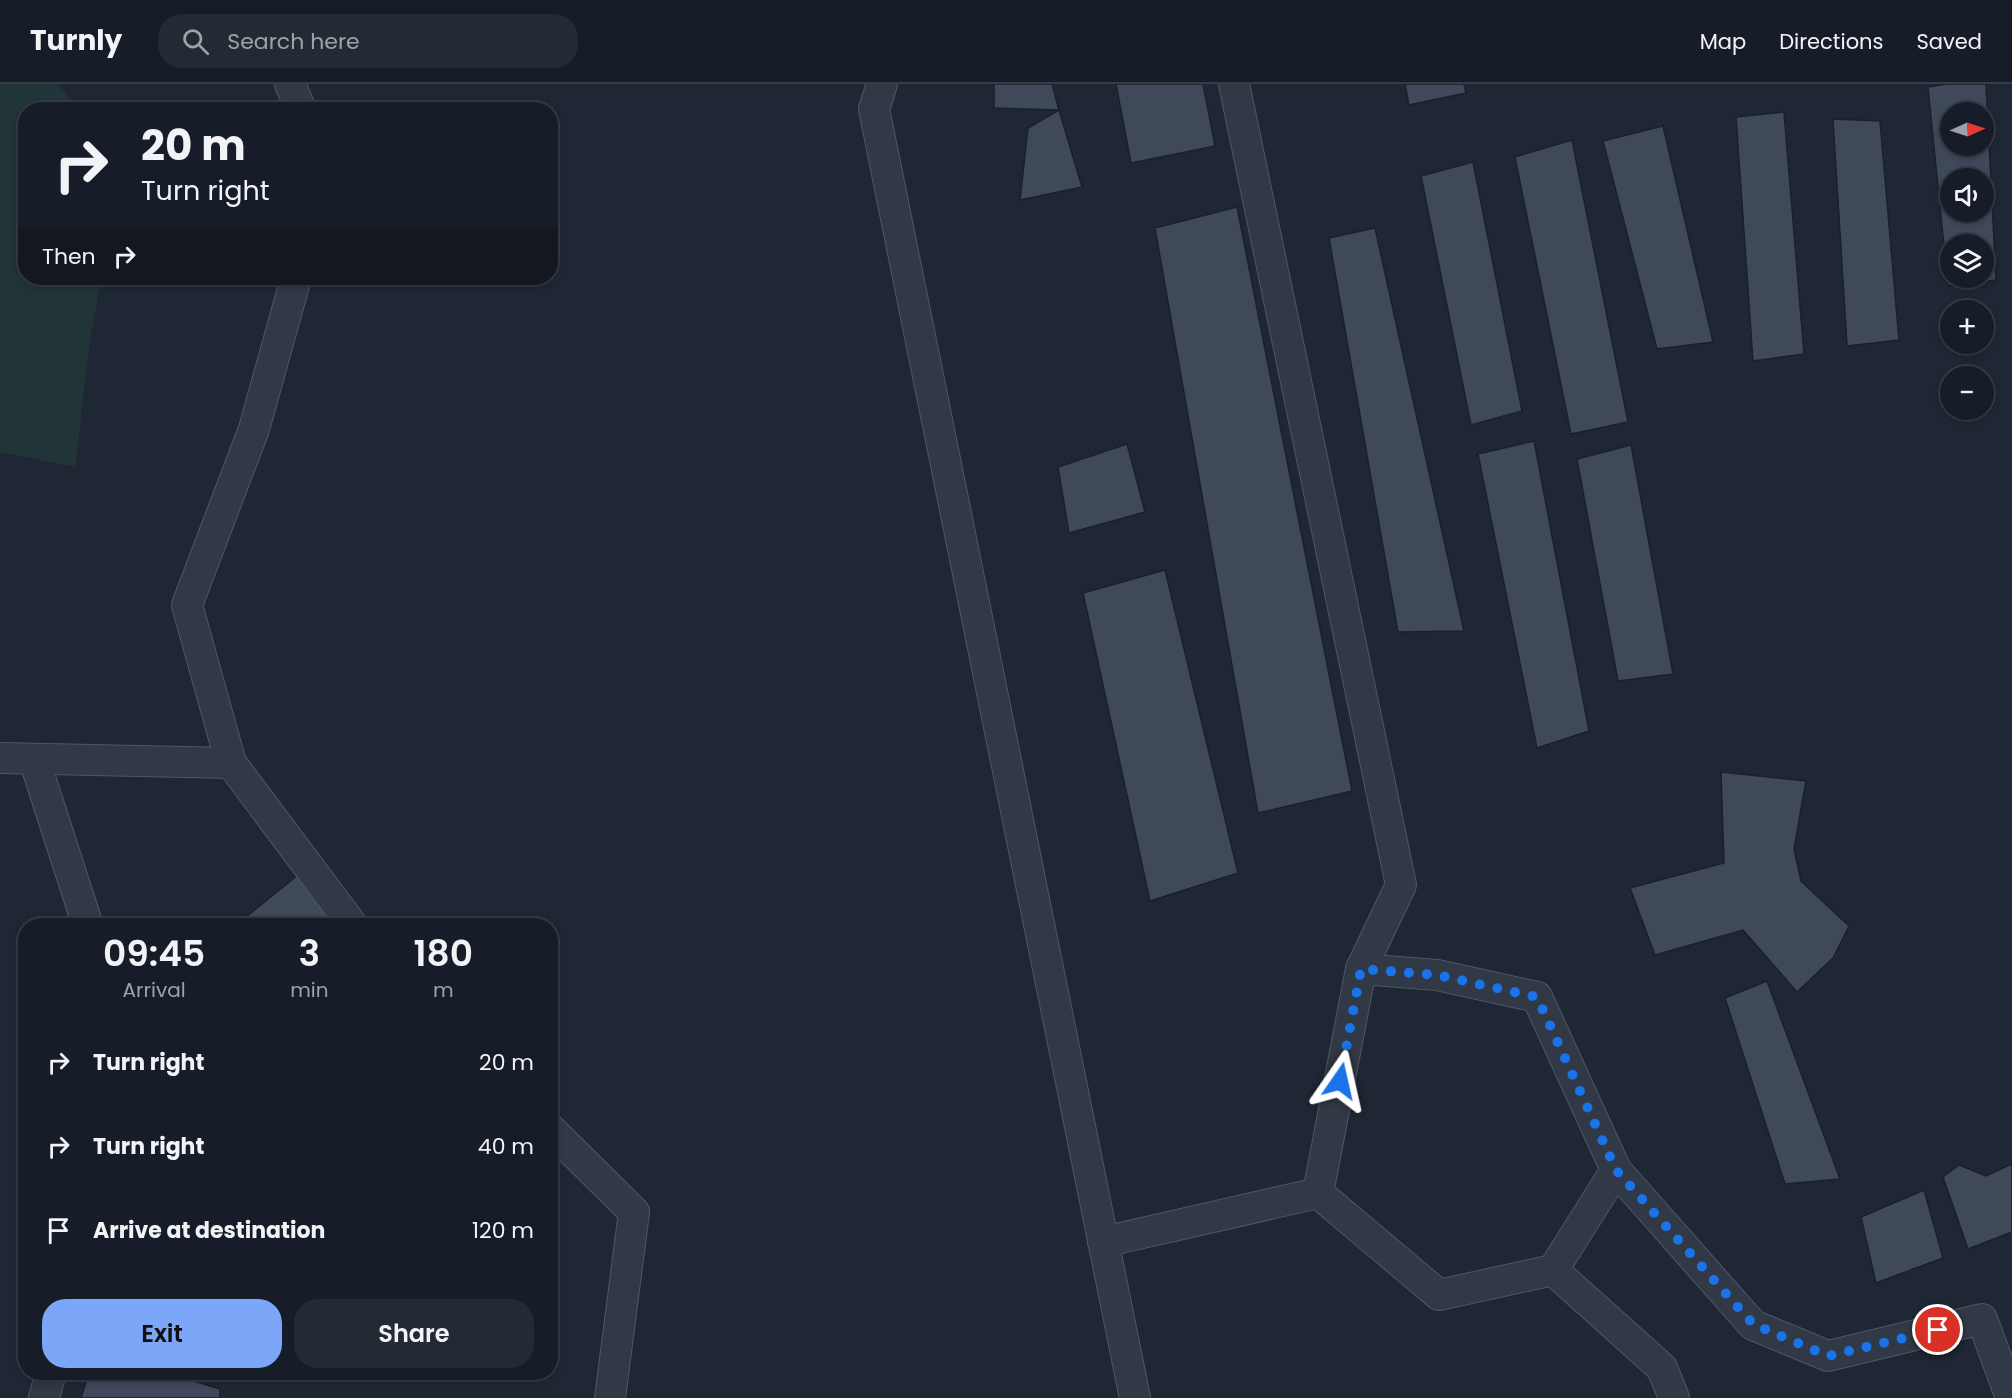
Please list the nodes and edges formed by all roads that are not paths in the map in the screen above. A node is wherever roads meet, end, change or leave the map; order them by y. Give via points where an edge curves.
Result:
1 (290, 84) edge
2 (882, 84) edge
3 (1234, 84) edge
4 (298, 102) edge
5 (294, 285) edge
6 (0, 758) edge
7 (34, 759) junction
8 (231, 763) junction
9 (85, 918) edge
10 (347, 918) edge
11 (1361, 969) junction
12 (558, 1138) edge
13 (1616, 1170) junction
14 (1318, 1193) junction
15 (1103, 1242) junction
16 (1553, 1270) junction
17 (49, 1380) edge
18 (44, 1398) edge
19 (610, 1398) edge
20 (1135, 1398) edge
21 (1674, 1398) edge
22 (2011, 1398) edge

1 - 4 street
2 - 15 street via 874,109
3 - 11 street via 1401,885
5 - 8 street via 254,429 186,604
6 - 7 street
7 - 8 street
7 - 9 street
8 - 10 street
11 - 13 street via 1437,975 1537,997
11 - 14 street
12 - 19 street via 634,1212
13 - 16 street
13 - 22 street via 1753,1324 1828,1356 1982,1319
14 - 15 street
14 - 16 street via 1439,1296
15 - 20 street
16 - 21 street via 1662,1368
17 - 18 street

